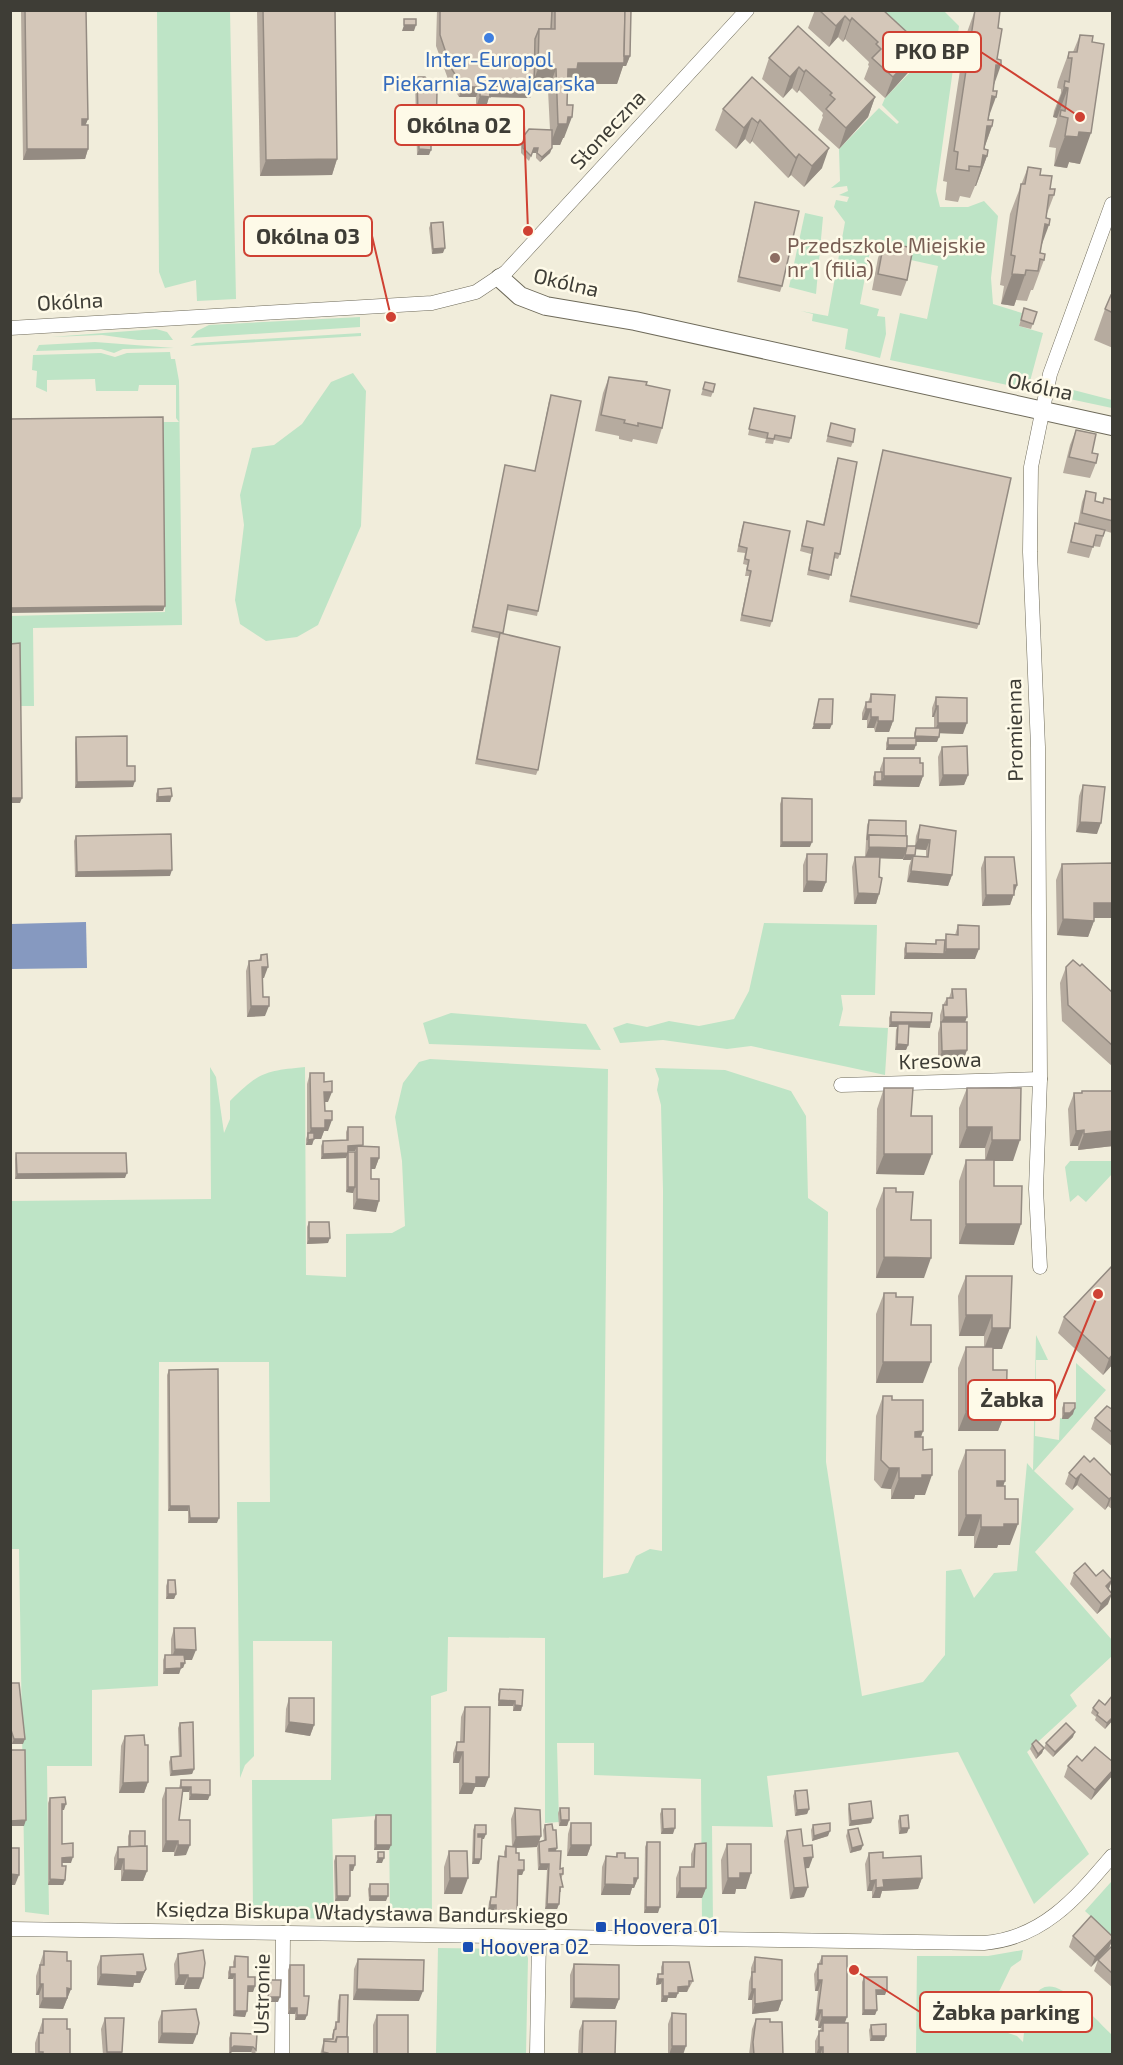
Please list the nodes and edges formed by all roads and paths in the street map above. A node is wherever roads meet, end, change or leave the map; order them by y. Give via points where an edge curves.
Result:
1 (747, 10) edge
2 (1113, 204) edge
3 (500, 278) junction
4 (10, 328) edge
5 (1042, 410) junction
6 (1113, 426) edge
7 (1040, 1079) junction
8 (841, 1085) dead end
9 (1040, 1267) dead end
10 (1113, 1856) edge
11 (10, 1929) edge
12 (284, 1933) junction
13 (539, 1937) junction
14 (282, 2055) edge
15 (537, 2055) edge

1 - 3 street, Słoneczna
2 - 5 street, Promienna via 1053,366
3 - 4 street, Okólna via 468,295 432,303
3 - 5 street, Okólna via 520,296 546,306 635,321
5 - 6 street, Okólna
5 - 7 street, Promienna via 1031,467 1030,530 1038,747
7 - 8 street, Kresowa
7 - 9 street, Promienna via 1036,1189
10 - 13 street, Księdza Biskupa Władysława Bandurskiego via 1049,1920 1031,1932 1004,1941 957,1944
11 - 12 street, Księdza Biskupa Władysława Bandurskiego
12 - 13 street, Księdza Biskupa Władysława Bandurskiego
12 - 14 street, Ustronie
13 - 15 street

